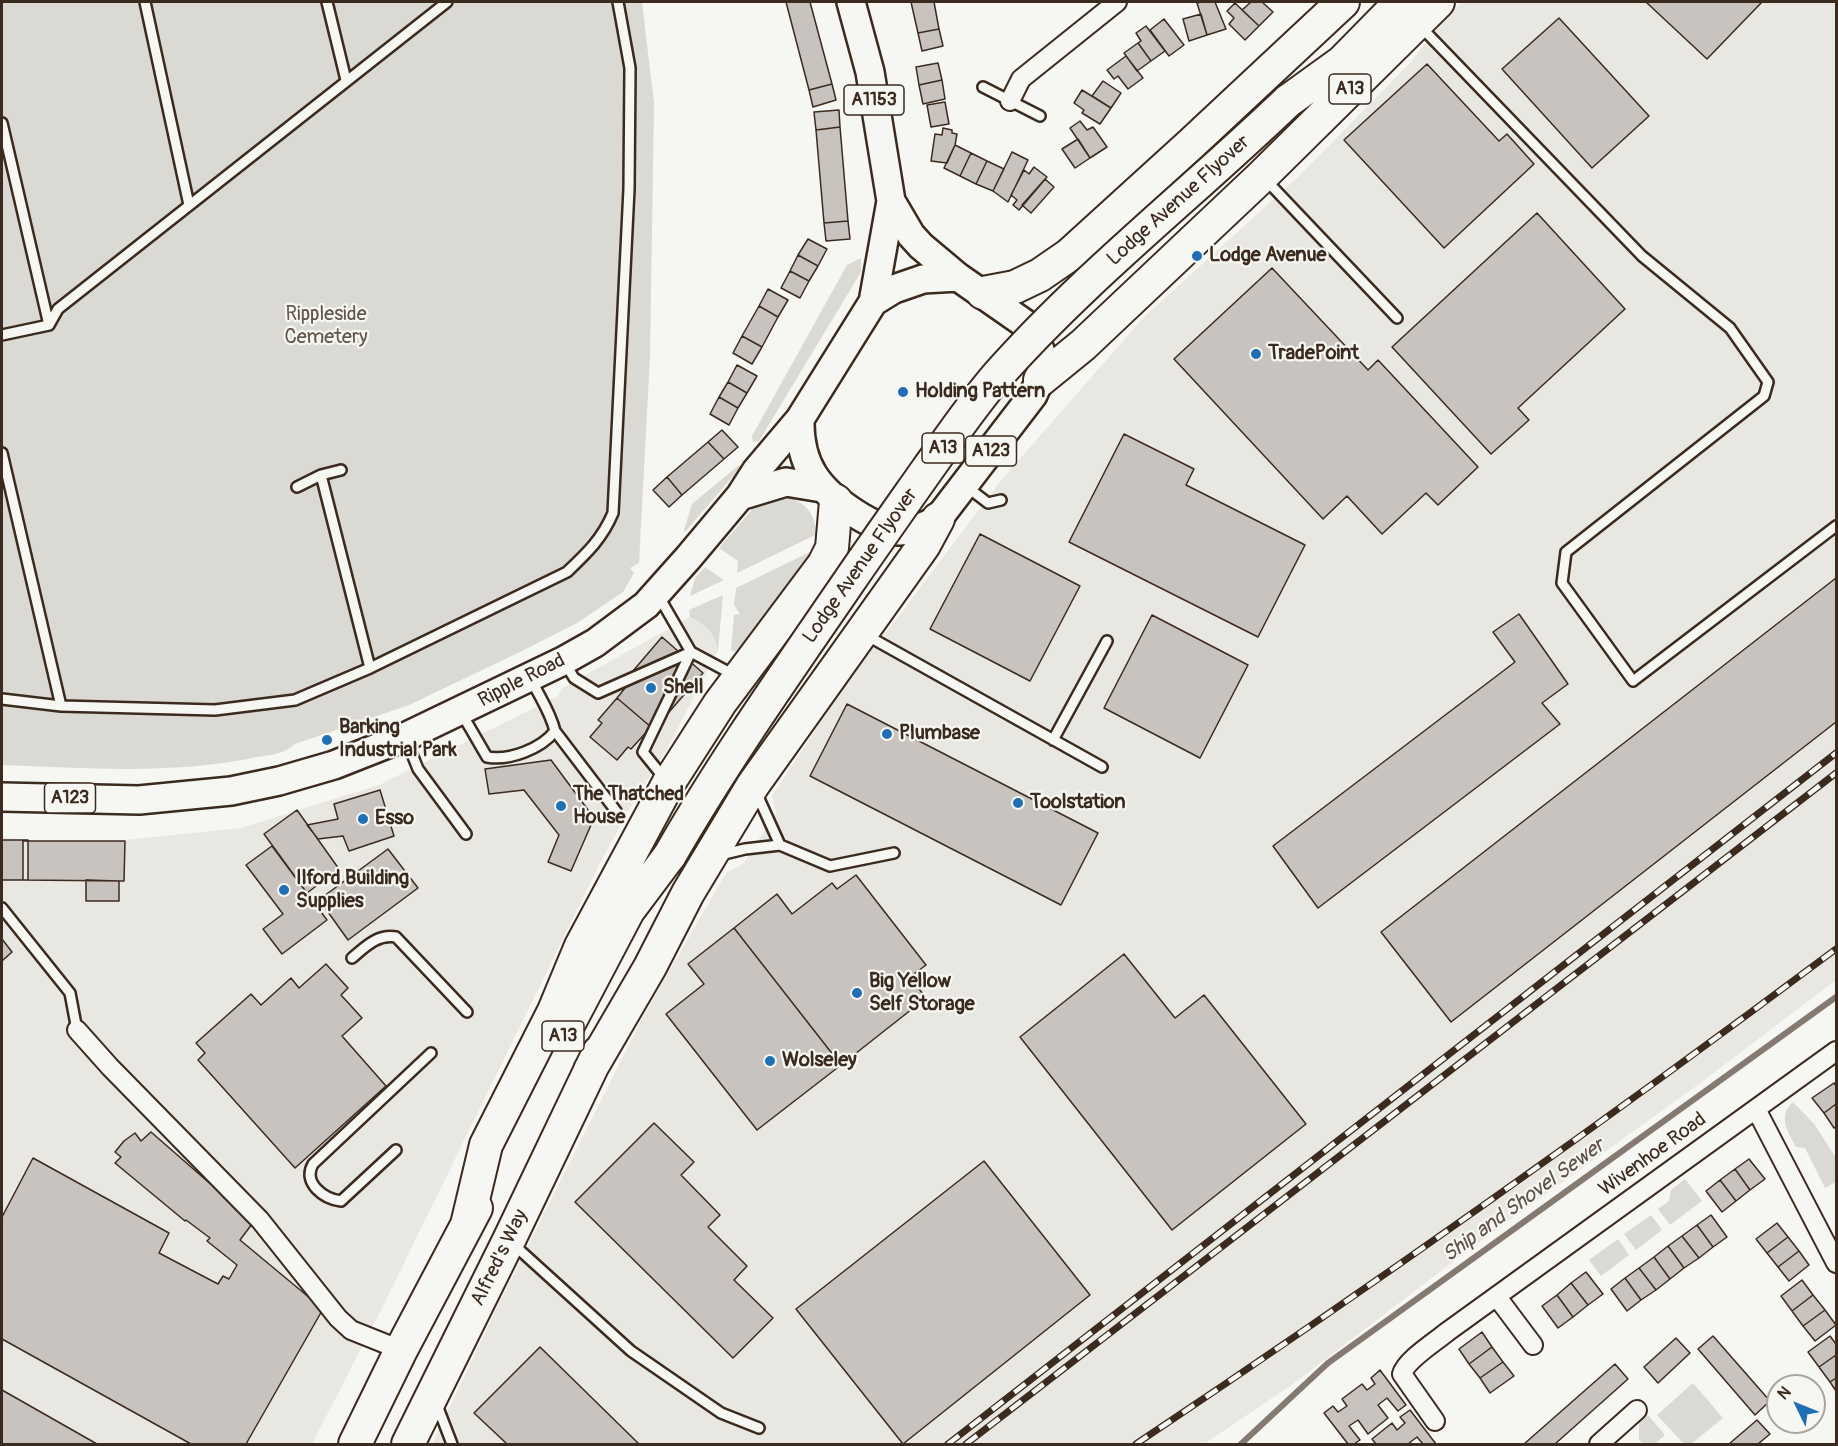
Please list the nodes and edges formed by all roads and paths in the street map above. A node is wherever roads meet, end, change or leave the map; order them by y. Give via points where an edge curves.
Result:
1 (145, 2) edge
2 (327, 2) edge
3 (447, 2) edge
4 (618, 2) edge
5 (851, 2) edge
6 (1117, 2) edge
7 (1343, 2) edge
8 (1367, 2) edge
9 (1419, 9) edge
10 (346, 80) junction
11 (983, 87) dead end
12 (1010, 101) junction
13 (1288, 101) junction
14 (1040, 116) dead end
15 (2, 123) edge
16 (1262, 176) junction
17 (891, 201) junction
18 (189, 205) junction
19 (971, 285) junction
20 (873, 302) junction
21 (1396, 318) dead end
22 (49, 325) junction
23 (2, 335) edge
24 (1041, 380) junction
25 (800, 419) junction
26 (2, 453) edge
27 (341, 470) dead end
28 (321, 476) junction
29 (965, 485) junction
30 (297, 487) dead end
31 (829, 495) junction
32 (740, 496) junction
33 (1001, 500) dead end
34 (938, 519) junction
35 (1836, 526) edge
36 (657, 593) junction
37 (862, 632) junction
38 (1107, 641) dead end
39 (691, 652) junction
40 (563, 661) junction
41 (370, 669) junction
42 (530, 677) junction
43 (739, 678) junction
44 (2, 699) edge
45 (61, 706) junction
46 (461, 711) junction
47 (555, 731) junction
48 (405, 737) junction
49 (1053, 740) junction
50 (1102, 767) dead end
51 (668, 784) junction
52 (753, 785) junction
53 (2, 797) edge
54 (616, 811) dead end
55 (466, 834) dead end
56 (780, 845) junction
57 (894, 853) dead end
58 (670, 855) junction
59 (708, 860) junction
60 (2, 908) edge
61 (352, 958) dead end
62 (467, 1012) dead end
63 (77, 1030) joint
64 (1836, 1051) edge
65 (431, 1053) dead end
66 (590, 1070) junction
67 (1756, 1109) junction
68 (396, 1150) dead end
69 (467, 1225) junction
70 (509, 1240) junction
71 (1836, 1263) edge
72 (1497, 1297) junction
73 (1533, 1345) dead end
74 (401, 1350) junction
75 (433, 1394) junction
76 (1637, 1410) dead end
77 (1435, 1421) dead end
78 (759, 1428) dead end
79 (355, 1444) edge
80 (408, 1444) edge
81 (452, 1444) edge
82 (1599, 1444) edge

1 - 18 lane
2 - 10 lane
3 - 10 lane
4 - 41 lane via 630,68 629,189 613,513 605,532 567,572
5 - 17 main road, A1153 via 870,72
6 - 12 street via 1021,79
7 - 19 highway via 1069,255 1015,287
8 - 13 highway, A13 via 1328,42
9 - 13 highway, A13
9 - 16 highway, A13
9 - 35 lane via 1642,256 1730,328 1768,382 1764,396 1566,552 1562,583 1634,681
10 - 18 lane
11 - 12 lane
12 - 14 lane
13 - 58 highway, Lodge Avenue Flyover / A13, bridge via 1104,269 997,377 858,568 720,770
15 - 22 lane
16 - 21 lane
16 - 24 highway, A13 via 1064,363
17 - 19 main road, A1153 via 921,246
17 - 20 main road, A1153
18 - 22 lane via 58,309
19 - 20 main road, Ripple Road / A123 via 923,279 894,289
19 - 24 main road via 1030,329 1041,349
20 - 25 main road, Ripple Road / A123
22 - 23 lane
24 - 29 main road, A123
25 - 31 main road, A123 via 800,437 808,465
25 - 32 main road, Ripple Road / A123
26 - 45 lane
27 - 28 lane
28 - 30 lane
28 - 41 lane
29 - 33 lane via 988,503
29 - 34 main road, A123
31 - 32 main road, A123 via 786,482
31 - 34 main road, A123 via 869,522 889,530 915,530
31 - 43 highway, A13 via 832,548
32 - 36 main road, Ripple Road / A123
34 - 37 highway, A13
36 - 39 lane
36 - 40 main road, Ripple Road / A123 via 646,605
37 - 49 lane
37 - 52 highway, A13
38 - 49 lane
39 - 40 lane via 598,693 574,678
39 - 43 lane
39 - 51 lane via 643,752
40 - 42 main road, Ripple Road / A123
41 - 45 lane via 295,700 261,705 215,710
42 - 46 main road, Ripple Road / A123
42 - 47 lane via 551,715
43 - 51 highway, A13
44 - 45 lane
46 - 47 lane via 488,757 500,760 548,740
46 - 48 main road, Ripple Road / A123
47 - 54 lane
48 - 53 main road, Ripple Road / A123 via 334,765 231,791 139,800
48 - 55 lane via 418,769
49 - 50 lane
51 - 69 highway, A13 via 581,946 554,1011 486,1145
52 - 56 lane
52 - 59 highway, A13
56 - 57 lane via 830,866
56 - 59 lane via 735,851
58 - 66 highway, Lodge Avenue Flyover / A13 via 657,925
58 - 69 highway, Lodge Avenue Flyover / A13 via 628,911
59 - 66 highway, A13
60 - 63 lane via 70,993
61 - 62 lane via 374,940 396,937
63 - 74 street via 260,1220 338,1318 351,1330
64 - 67 street, Wivenhoe Road
65 - 68 lane via 313,1164 309,1178 322,1195 341,1201
66 - 70 highway, Alfred's Way / A13
67 - 71 street
67 - 72 street, Wivenhoe Road
69 - 74 highway, A13
70 - 75 highway, Alfred's Way / A13
70 - 78 lane via 631,1351 721,1413
72 - 73 street
72 - 77 street, Wivenhoe Road via 1403,1369 1404,1379
74 - 79 highway, A13
75 - 80 highway, Alfred's Way / A13
75 - 81 lane
76 - 82 street

